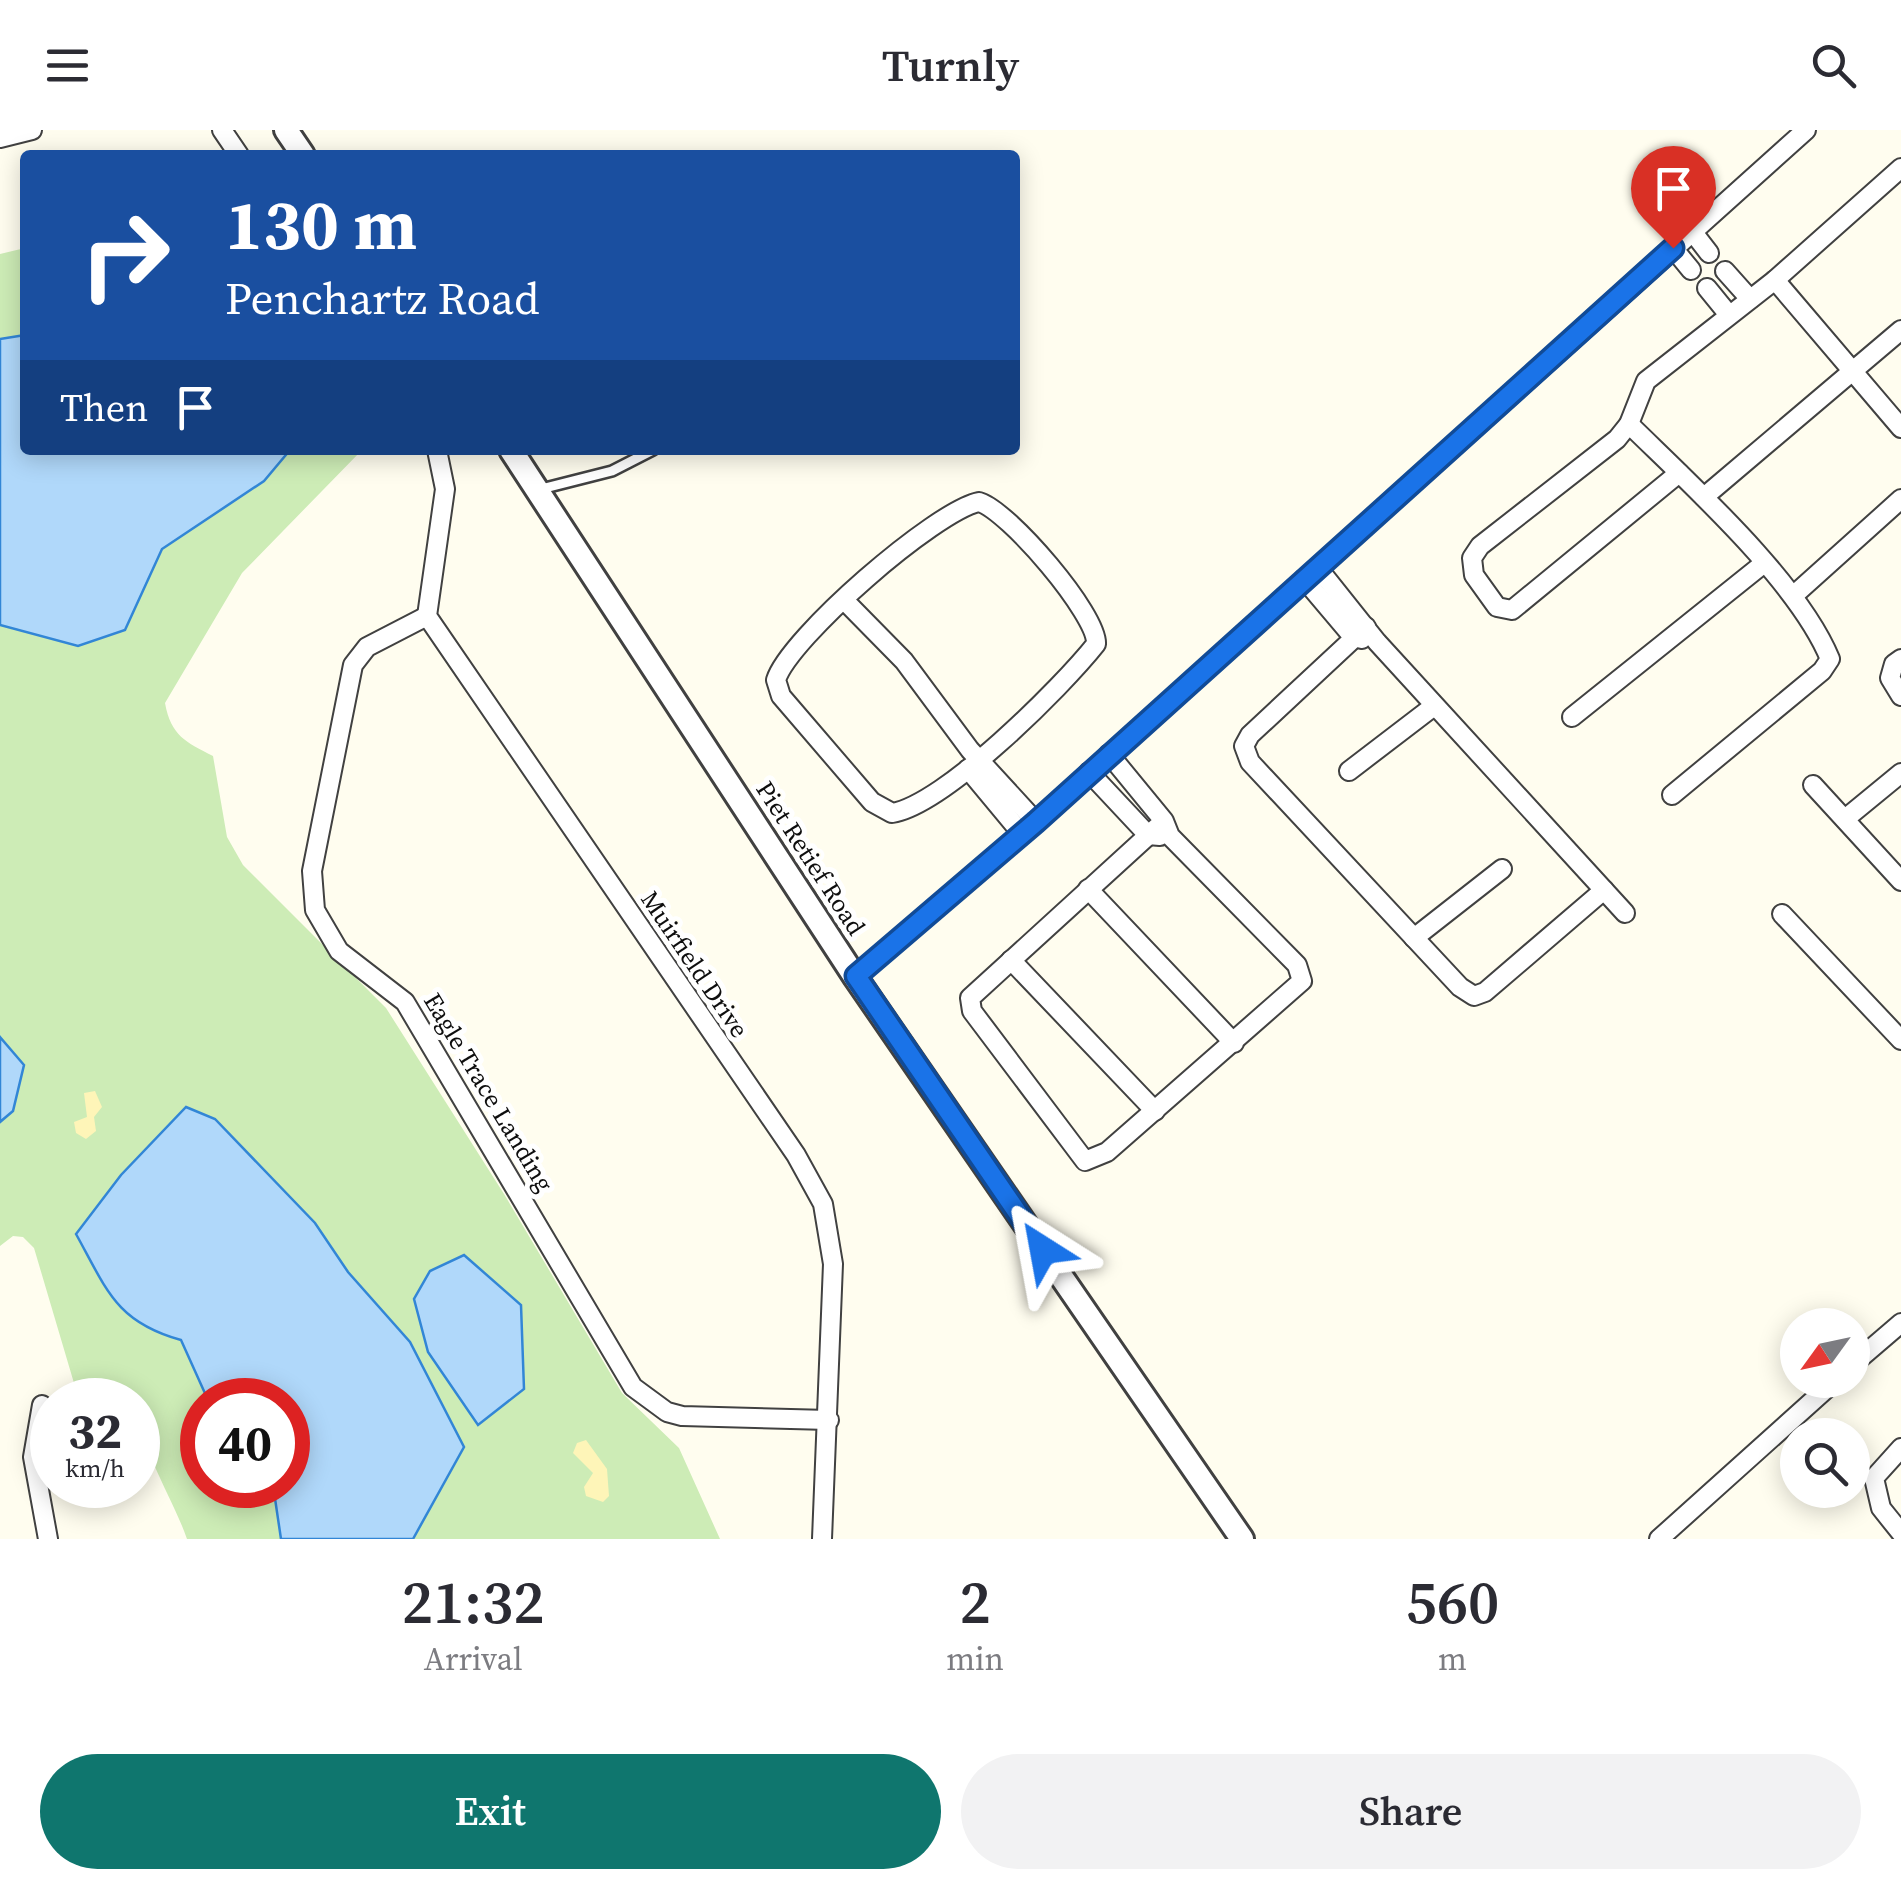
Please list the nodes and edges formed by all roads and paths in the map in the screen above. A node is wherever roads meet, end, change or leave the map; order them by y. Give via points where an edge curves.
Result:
1 (32, 130) edge
2 (1806, 130) edge
3 (0, 138) edge
4 (1901, 168) edge
5 (1692, 231) junction
6 (1673, 248) junction
7 (1709, 252) dead end
8 (1691, 270) dead end
9 (1725, 271) dead end
10 (1774, 280) junction
11 (1706, 288) dead end
12 (1750, 298) junction
13 (1729, 315) junction
14 (1901, 330) edge
15 (1852, 372) junction
16 (1629, 424) junction
17 (1901, 428) edge
18 (438, 455) edge
19 (514, 455) edge
20 (643, 455) edge
21 (1679, 473) junction
22 (539, 490) junction
23 (1704, 497) junction
24 (1901, 499) edge
25 (1763, 564) junction
26 (1311, 573) junction
27 (1793, 596) junction
28 (844, 601) junction
29 (427, 616) junction
30 (1365, 635) junction
31 (1901, 659) edge
32 (1901, 696) edge
33 (1434, 706) junction
34 (1572, 716) dead end
35 (1109, 754) junction
36 (973, 760) junction
37 (1349, 771) dead end
38 (1089, 772) junction
39 (1901, 772) edge
40 (1813, 785) dead end
41 (1672, 795) dead end
42 (1845, 819) junction
43 (1029, 828) junction
44 (1167, 829) junction
45 (1148, 835) junction
46 (1502, 868) dead end
47 (1901, 881) edge
48 (1088, 889) junction
49 (1604, 890) junction
50 (1625, 913) dead end
51 (1782, 914) dead end
52 (1414, 938) junction
53 (1011, 960) junction
54 (856, 976) junction
55 (1899, 1035) edge
56 (1234, 1043) junction
57 (1155, 1111) junction
58 (1901, 1322) edge
59 (1870, 1349) edge
60 (1816, 1398) edge
61 (829, 1420) junction
62 (1901, 1448) edge
63 (42, 1508) edge
64 (1901, 1533) edge
65 (48, 1539) edge
66 (822, 1539) edge
67 (1242, 1539) edge
68 (1659, 1539) edge

1 - 3 street
2 - 5 street
4 - 10 street
5 - 6 street
5 - 7 street
6 - 8 street
6 - 26 street
9 - 12 street
10 - 12 street
10 - 15 street
11 - 13 street
12 - 13 street
13 - 16 street via 1646,381
14 - 15 street
15 - 17 street
15 - 23 street
16 - 21 street
16 - 21 street via 1476,551 1474,574 1497,607 1516,608
18 - 29 street via 446,489
19 - 22 street, Piet Retief Road
20 - 22 lane via 612,471
21 - 23 street
22 - 54 street, Piet Retief Road
23 - 25 street
24 - 27 street
25 - 27 street
25 - 34 street
26 - 30 street
26 - 35 street
27 - 41 street via 1830,662
28 - 36 street via 904,661
28 - 36 street via 779,670 781,696 872,802 892,813 911,807
28 - 36 street via 904,547 970,504 986,504 1027,540 1092,628 1096,644
29 - 61 street, Muirfield Drive via 816,1188 833,1264
29 - 61 street, Eagle Trace Landing via 367,647 352,665 312,871 322,926 339,951 405,1002 633,1387 682,1416
30 - 33 street
30 - 52 street via 1250,736 1246,753
31 - 32 street via 1890,678
33 - 37 street
33 - 49 street
35 - 38 street
35 - 44 street
36 - 43 street
38 - 43 street
38 - 45 street
39 - 42 street
40 - 42 street
42 - 47 street
43 - 54 street
44 - 45 street
44 - 56 street via 1300,970 1298,988
45 - 48 street
46 - 52 street
48 - 53 street
48 - 56 street
49 - 50 street
49 - 52 street via 1480,995 1460,987
51 - 55 street
53 - 57 street
53 - 57 street via 970,998 970,1007 1081,1156 1090,1162 1100,1157
54 - 67 street, Piet Retief Road
56 - 57 street
58 - 59 street
60 - 68 street
61 - 66 street, Muirfield Drive
62 - 64 street via 1874,1478 1881,1508
63 - 65 street

